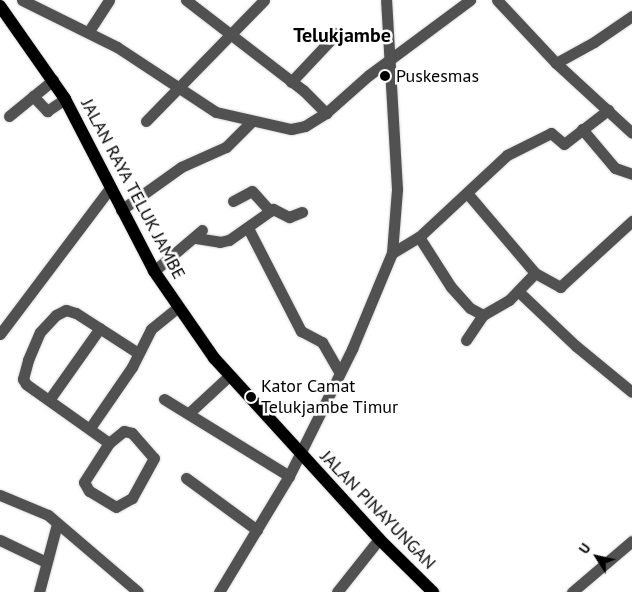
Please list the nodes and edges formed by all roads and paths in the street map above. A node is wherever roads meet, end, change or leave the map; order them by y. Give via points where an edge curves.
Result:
1 (109, 0) edge
2 (186, 0) edge
3 (264, 0) edge
4 (386, 0) edge
5 (470, 0) edge
6 (497, 0) edge
7 (26, 1) edge
8 (0, 6) edge
9 (632, 16) edge
10 (89, 31) junction
11 (337, 33) dead end
12 (232, 37) junction
13 (390, 60) junction
14 (556, 63) junction
15 (52, 80) junction
16 (291, 82) junction
17 (178, 89) junction
18 (33, 96) junction
19 (65, 99) junction
20 (608, 110) junction
21 (326, 113) junction
22 (9, 116) dead end
23 (146, 121) dead end
24 (251, 122) junction
25 (582, 128) junction
26 (632, 133) edge
27 (632, 174) edge
28 (110, 188) junction
29 (467, 193) junction
30 (233, 201) dead end
31 (121, 210) junction
32 (270, 211) junction
33 (302, 212) dead end
34 (632, 221) edge
35 (248, 228) junction
36 (418, 237) junction
37 (392, 253) junction
38 (154, 271) junction
39 (535, 273) junction
40 (519, 292) junction
41 (178, 308) junction
42 (483, 315) junction
43 (100, 328) junction
44 (0, 334) edge
45 (466, 340) dead end
46 (138, 353) junction
47 (339, 372) junction
48 (228, 376) junction
49 (632, 392) edge
50 (164, 399) dead end
51 (49, 400) junction
52 (189, 413) junction
53 (90, 428) junction
54 (109, 444) junction
55 (298, 453) junction
56 (289, 476) junction
57 (186, 478) dead end
58 (0, 495) edge
59 (57, 524) junction
60 (257, 530) junction
61 (0, 540) edge
62 (380, 540) junction
63 (632, 541) edge
64 (46, 562) junction
65 (39, 592) edge
66 (138, 592) edge
67 (219, 592) edge
68 (337, 592) edge
69 (433, 592) edge
70 (572, 592) edge

1 - 10 street
2 - 12 street
3 - 12 street
4 - 13 street
5 - 13 street
6 - 14 street
7 - 10 street
8 - 15 main road, JALAN RAYA TELUK JAMBE
9 - 14 street
10 - 17 street
11 - 16 street
12 - 16 street
12 - 17 street
13 - 21 street
13 - 37 street via 397,189
14 - 20 street
15 - 18 street
15 - 19 main road, JALAN RAYA TELUK JAMBE
16 - 21 street
17 - 23 street
17 - 24 street via 216,112
18 - 19 street via 47,111
18 - 22 street
19 - 28 main road, JALAN RAYA TELUK JAMBE
20 - 25 street
20 - 26 street
21 - 24 street via 305,126 291,129
24 - 31 street via 226,147 181,168
25 - 27 street via 615,168
25 - 29 street via 564,144 552,133 507,155
28 - 31 main road, JALAN RAYA TELUK JAMBE
28 - 44 street
29 - 36 street
29 - 39 street
30 - 32 street via 252,191
31 - 38 main road, JALAN RAYA TELUK JAMBE
32 - 33 street via 289,217
32 - 35 street
34 - 39 street via 610,237 562,286
35 - 38 street via 220,242 199,234
35 - 47 street via 301,331 322,342
36 - 37 street
36 - 42 street via 451,287 470,308
37 - 47 street via 368,315
38 - 41 main road, JALAN RAYA TELUK JAMBE
39 - 40 street
40 - 42 street
40 - 49 street via 570,341
41 - 46 street via 152,329
41 - 48 main road, JALAN RAYA TELUK JAMBE
42 - 45 street
43 - 46 street
43 - 51 street
43 - 51 street via 66,310 56,315 40,332 31,349 23,380
46 - 53 street
47 - 55 street
48 - 52 street
48 - 55 main road, JALAN RAYA TELUK JAMBE
50 - 52 street
51 - 53 street
52 - 56 street
53 - 54 street
54 - 54 street via 120,432 129,431 154,458 132,498 121,506 88,491 84,485
55 - 56 street
55 - 62 main road, JALAN PINAYUNGAN
56 - 60 street
57 - 60 street
58 - 59 street via 48,515
59 - 64 street
59 - 66 street
60 - 67 street
61 - 64 street
62 - 68 street
62 - 69 main road, JALAN PINAYUNGAN
63 - 70 street
64 - 65 street

